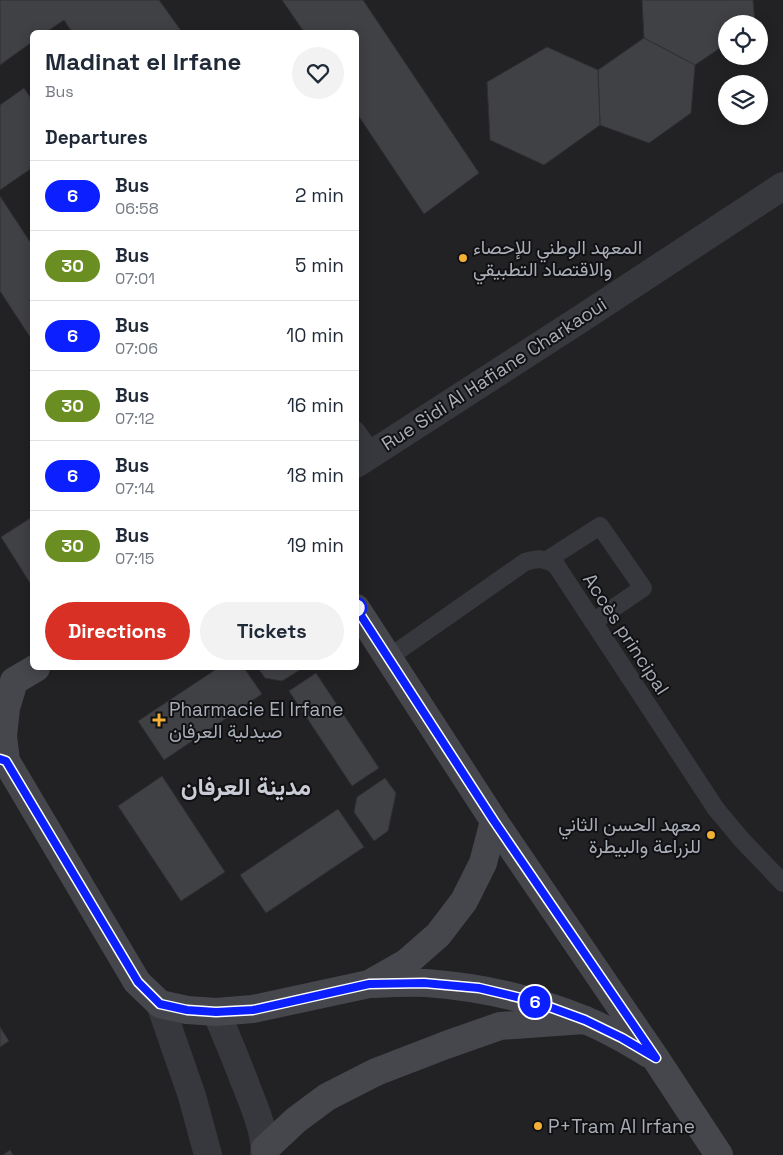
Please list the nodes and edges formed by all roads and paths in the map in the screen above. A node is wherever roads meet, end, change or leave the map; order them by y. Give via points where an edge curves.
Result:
1 (783, 186) edge
2 (359, 441) edge
3 (364, 459) edge
4 (546, 560) junction
5 (359, 613) edge
6 (593, 622) junction
7 (388, 658) junction
8 (17, 671) edge
9 (3, 760) edge
10 (494, 821) junction
11 (783, 883) edge
12 (369, 984) junction
13 (160, 1004) junction
14 (216, 1012) junction
15 (585, 1020) junction
16 (656, 1058) junction
17 (264, 1152) edge
18 (208, 1155) edge
19 (719, 1155) edge

1 - 3 street, Rue Sidi Al Hafiane Charkaoui
2 - 3 lane
4 - 6 lane, Accès principal via 556,565
4 - 6 lane via 600,526 643,588
4 - 7 lane via 525,562
5 - 7 street
6 - 11 lane, Accès principal via 716,809
7 - 10 street
8 - 9 street via 6,708
9 - 13 street via 138,982
10 - 12 street via 483,862 459,908 438,935 406,963
10 - 16 street
12 - 14 street via 253,1010
12 - 15 street via 424,983 479,988 533,1001
13 - 14 street
13 - 18 street via 192,1096
14 - 17 street via 258,1116
15 - 16 street
15 - 17 street via 500,1026 376,1072 326,1097 296,1120
16 - 19 street

